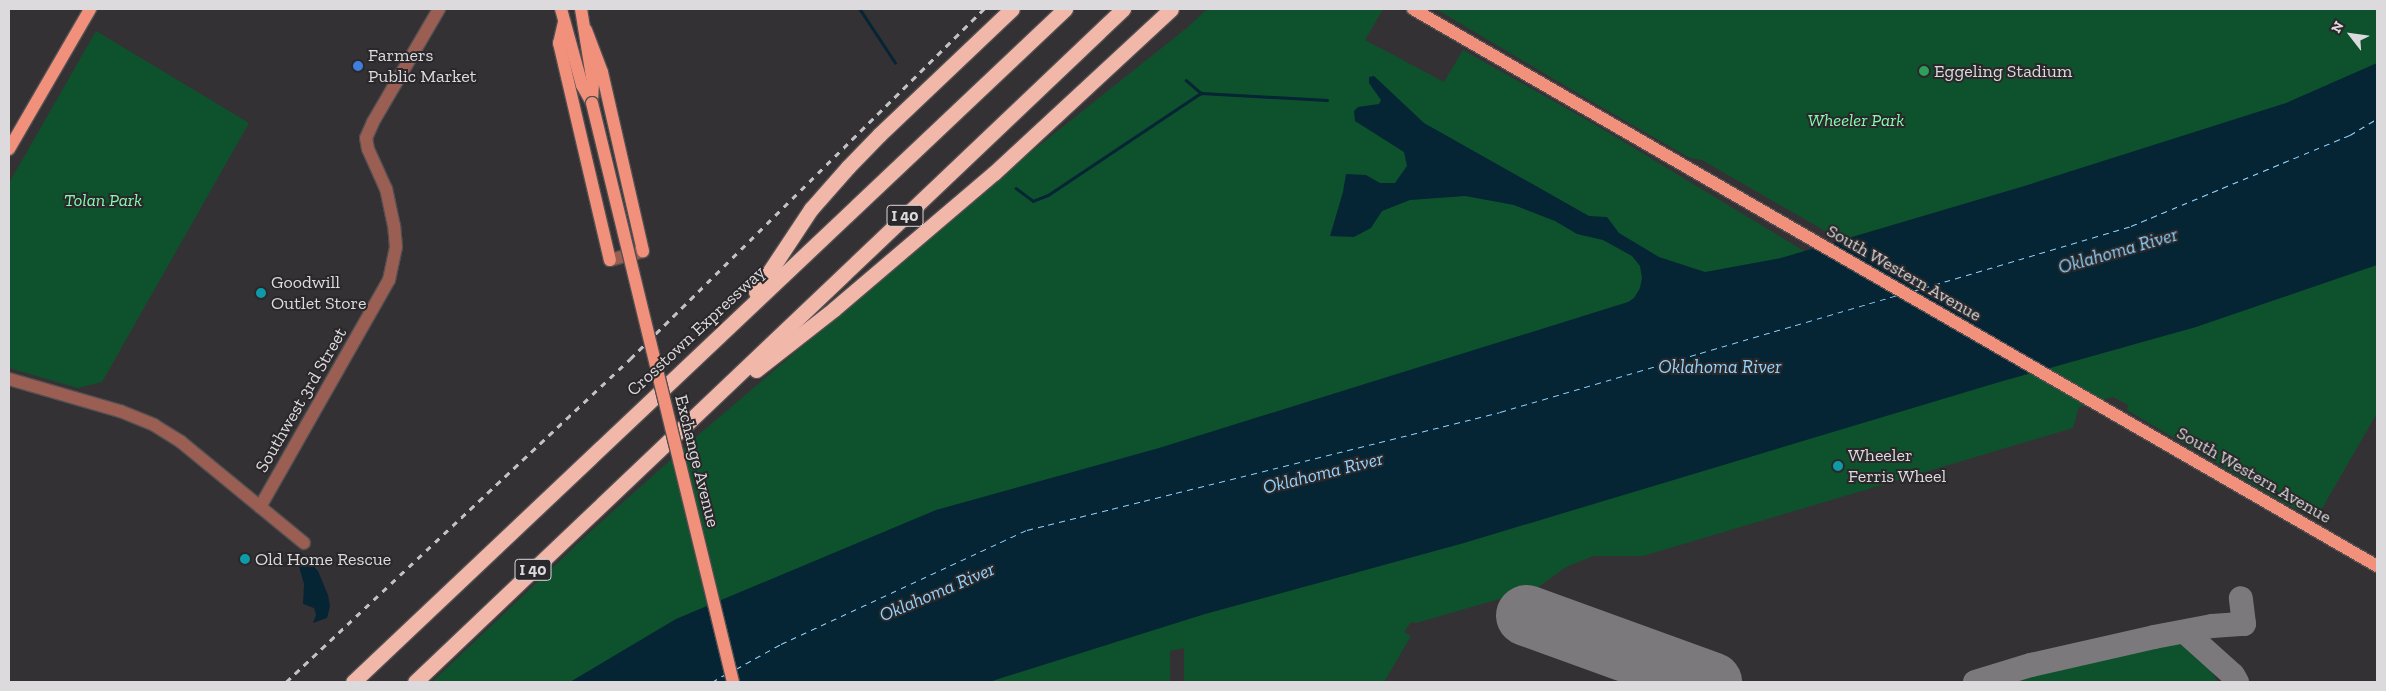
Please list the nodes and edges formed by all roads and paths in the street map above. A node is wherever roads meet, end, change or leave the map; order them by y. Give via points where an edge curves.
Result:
1 (90, 9) edge
2 (561, 9) edge
3 (581, 9) edge
4 (1012, 9) edge
5 (1065, 9) edge
6 (1123, 9) edge
7 (1171, 9) edge
8 (1413, 9) edge
9 (435, 10) edge
10 (564, 22) junction
11 (586, 30) junction
12 (592, 103) junction
13 (9, 149) edge
14 (643, 251) joint
15 (610, 260) joint
16 (743, 311) junction
17 (9, 379) edge
18 (687, 423) junction
19 (260, 507) junction
20 (304, 543) dead end
21 (2377, 566) edge
22 (353, 682) edge
23 (415, 682) edge
24 (733, 682) edge

1 - 13 main road
2 - 10 main road, Exchange Avenue
3 - 11 main road, Exchange Avenue
4 - 16 highway via 878,135 811,209
5 - 16 highway, Crosstown Expressway / I 40
6 - 18 highway, I 40
7 - 18 highway via 1048,126 941,219 834,310
8 - 21 main road, South Western Avenue
9 - 19 street, Southwest 3rd Street via 366,138 386,189 394,226 396,247 389,280
10 - 12 main road, Exchange Avenue via 582,85
10 - 15 main road via 559,43
11 - 12 main road, Exchange Avenue via 594,83
11 - 14 main road via 602,72
12 - 24 main road, Exchange Avenue, bridge
14 - 15 street
16 - 22 highway, Crosstown Expressway / I 40
17 - 19 street via 110,408 154,425 181,442
18 - 23 highway, I 40
19 - 20 street

